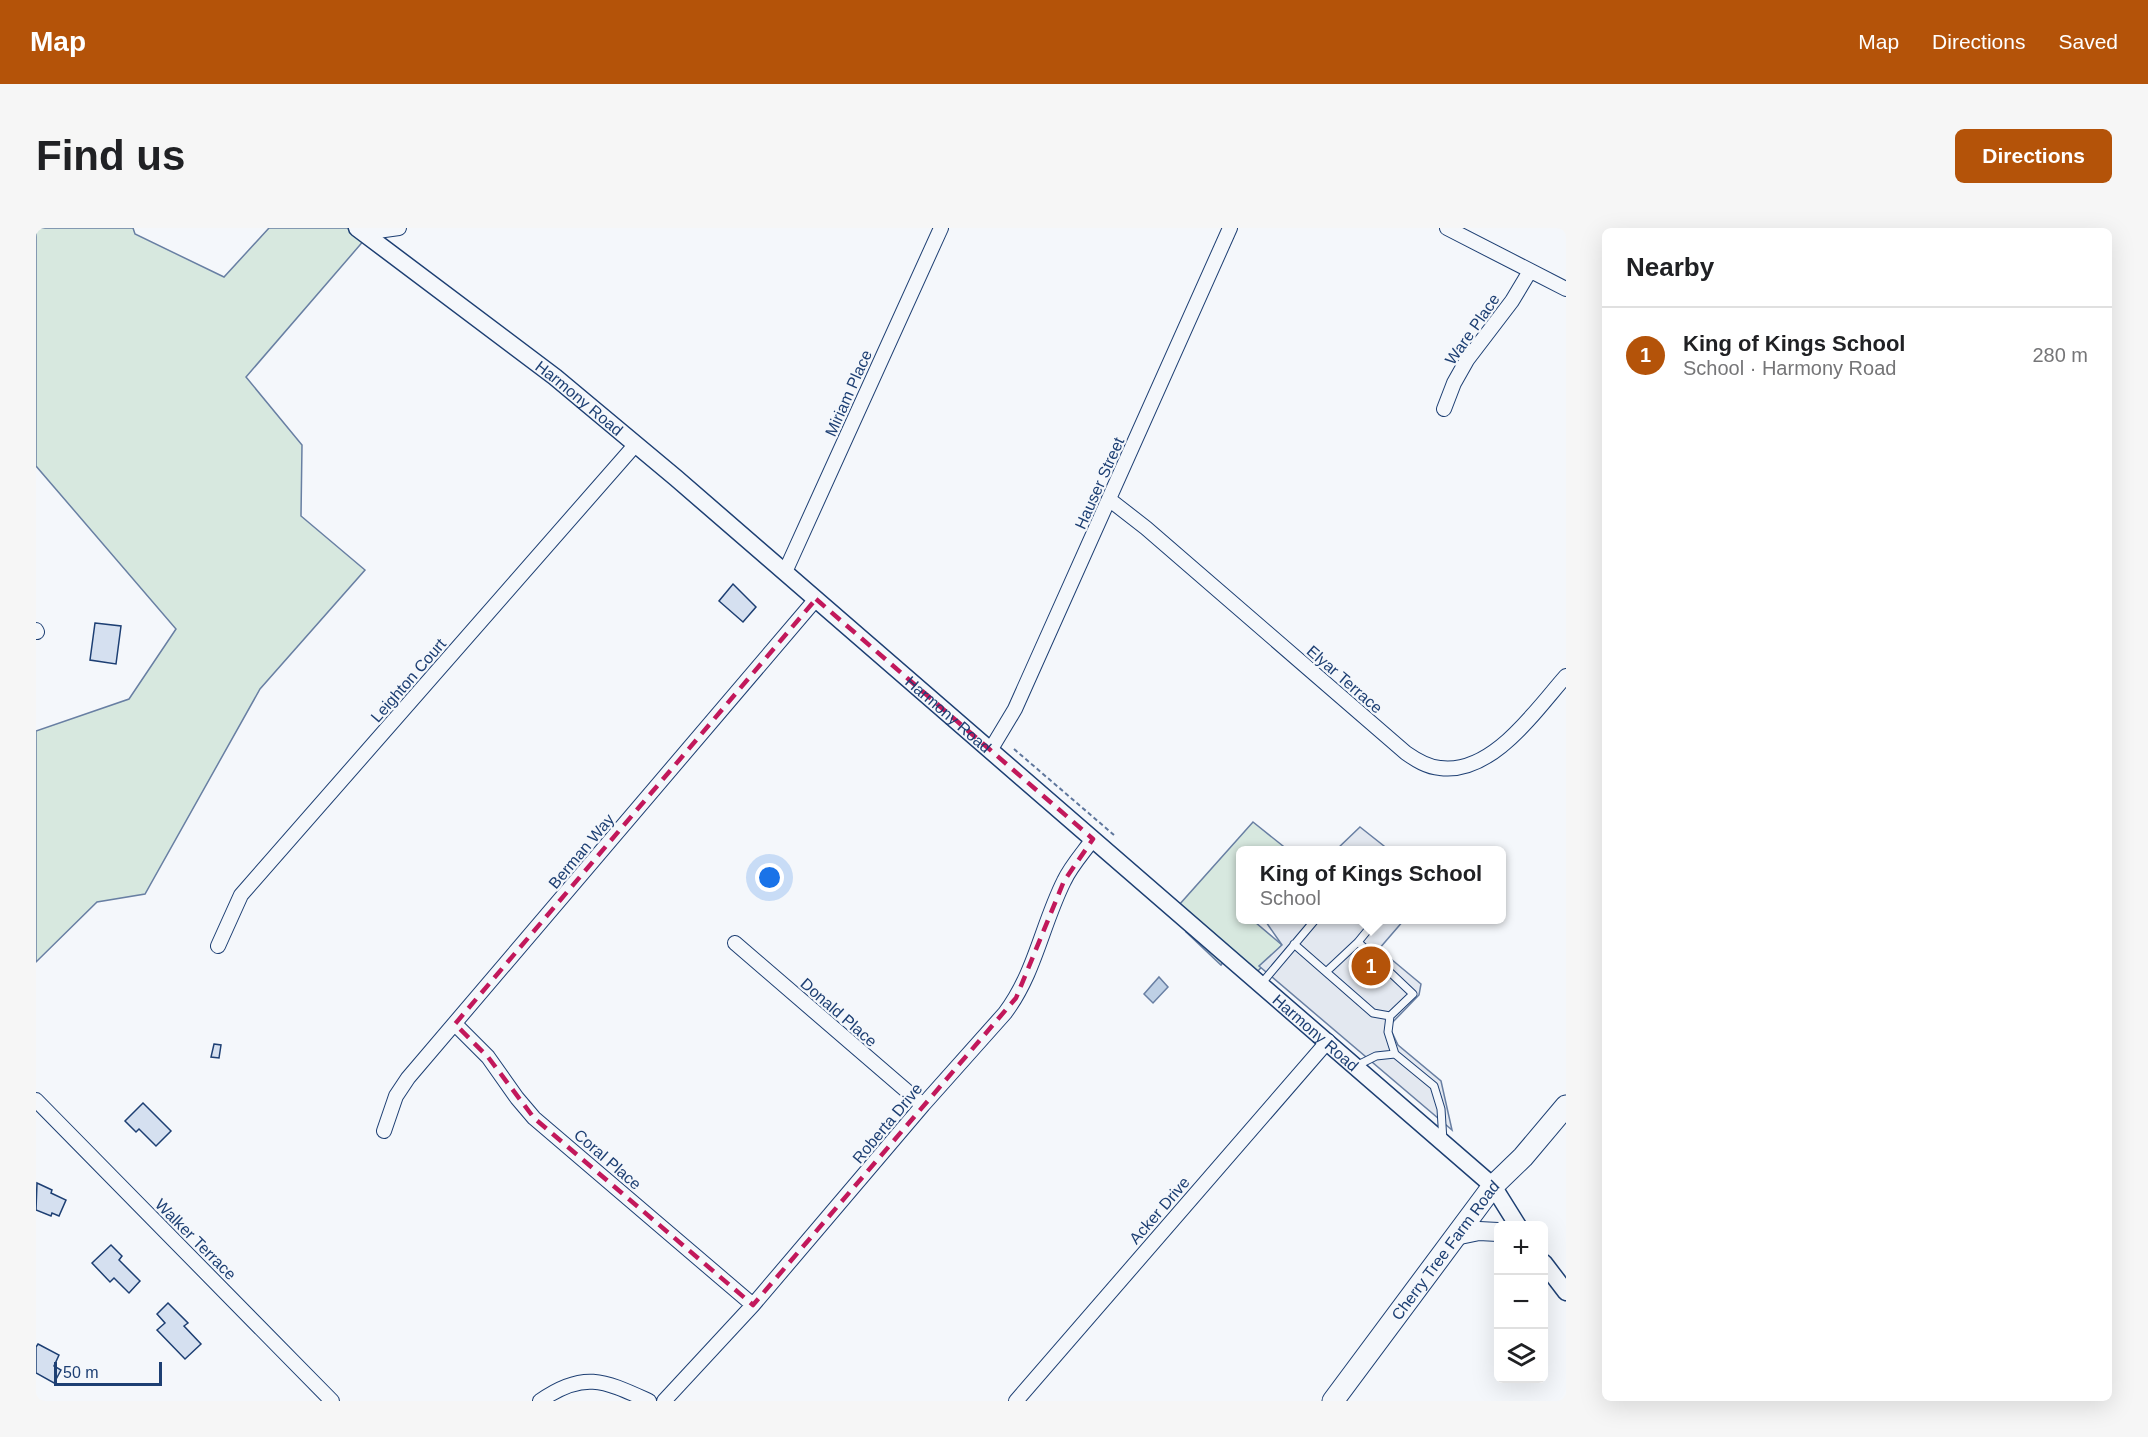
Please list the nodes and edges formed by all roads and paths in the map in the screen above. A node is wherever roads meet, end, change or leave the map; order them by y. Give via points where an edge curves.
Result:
1 (399, 228) edge
2 (941, 228) edge
3 (1230, 228) edge
4 (1447, 228) edge
5 (360, 230) edge
6 (1530, 271) junction
7 (1566, 289) edge
8 (1444, 409) dead end
9 (636, 444) junction
10 (1110, 500) junction
11 (785, 572) junction
12 (816, 599) junction
13 (1566, 676) edge
14 (991, 749) junction
15 (1014, 749) dead end
16 (1114, 835) dead end
17 (1093, 839) junction
18 (1312, 924) edge
19 (1373, 924) edge
20 (1358, 942) junction
21 (735, 943) dead end
22 (1294, 944) junction
23 (218, 946) dead end
24 (1326, 972) junction
25 (1260, 984) junction
26 (1390, 1016) junction
27 (455, 1024) junction
28 (1328, 1041) junction
29 (1395, 1054) junction
30 (1356, 1066) junction
31 (922, 1105) junction
32 (38, 1106) edge
33 (1566, 1106) edge
34 (384, 1131) dead end
35 (1444, 1143) junction
36 (1493, 1186) junction
37 (1515, 1221) edge
38 (1494, 1232) edge
39 (1455, 1236) junction
40 (1548, 1268) edge
41 (1566, 1292) edge
42 (753, 1305) junction
43 (332, 1401) edge
44 (540, 1401) edge
45 (650, 1401) edge
46 (664, 1401) edge
47 (1016, 1401) edge
48 (1333, 1401) edge

1 - 5 street
2 - 11 street, Miriam Place
3 - 10 street, Hauser Street
4 - 6 street
5 - 9 street, Harmony Road via 555,377
6 - 7 street
6 - 8 street, Ware Place via 1467,360
9 - 11 street, Harmony Road
9 - 23 street, Leighton Court via 241,895
10 - 13 street, Elyar Terrace via 1422,763 1452,769 1485,758 1516,733
10 - 14 street, Hauser Street via 1015,709
11 - 12 street, Harmony Road
12 - 14 street, Harmony Road
12 - 27 street, Berman Way
14 - 17 street, Harmony Road
15 - 16 path
17 - 25 street, Harmony Road
17 - 31 street, Roberta Drive via 1064,881 1016,998
18 - 22 lane
19 - 20 lane
20 - 24 lane
20 - 26 lane via 1413,994
21 - 31 street, Donald Place
22 - 24 lane
22 - 25 lane
24 - 26 lane via 1373,1013
25 - 28 street, Harmony Road
26 - 29 lane via 1388,1032
27 - 34 street, Berman Way via 401,1087
27 - 42 street, Coral Place via 488,1057 534,1118
28 - 30 street, Harmony Road
28 - 47 street, Acker Drive
29 - 30 lane via 1376,1056
29 - 35 lane via 1434,1086 1441,1108
30 - 35 street, Harmony Road
31 - 42 street, Roberta Drive
32 - 43 street, Walker Terrace
33 - 36 main road, Cherry Tree Farm Road
35 - 36 street, Harmony Road
36 - 37 street, Harmony Road
36 - 39 main road, Cherry Tree Farm Road
38 - 39 main road
39 - 48 main road, Cherry Tree Farm Road
40 - 41 street
42 - 46 street, Roberta Drive
44 - 45 street via 554,1391 593,1381 608,1383

